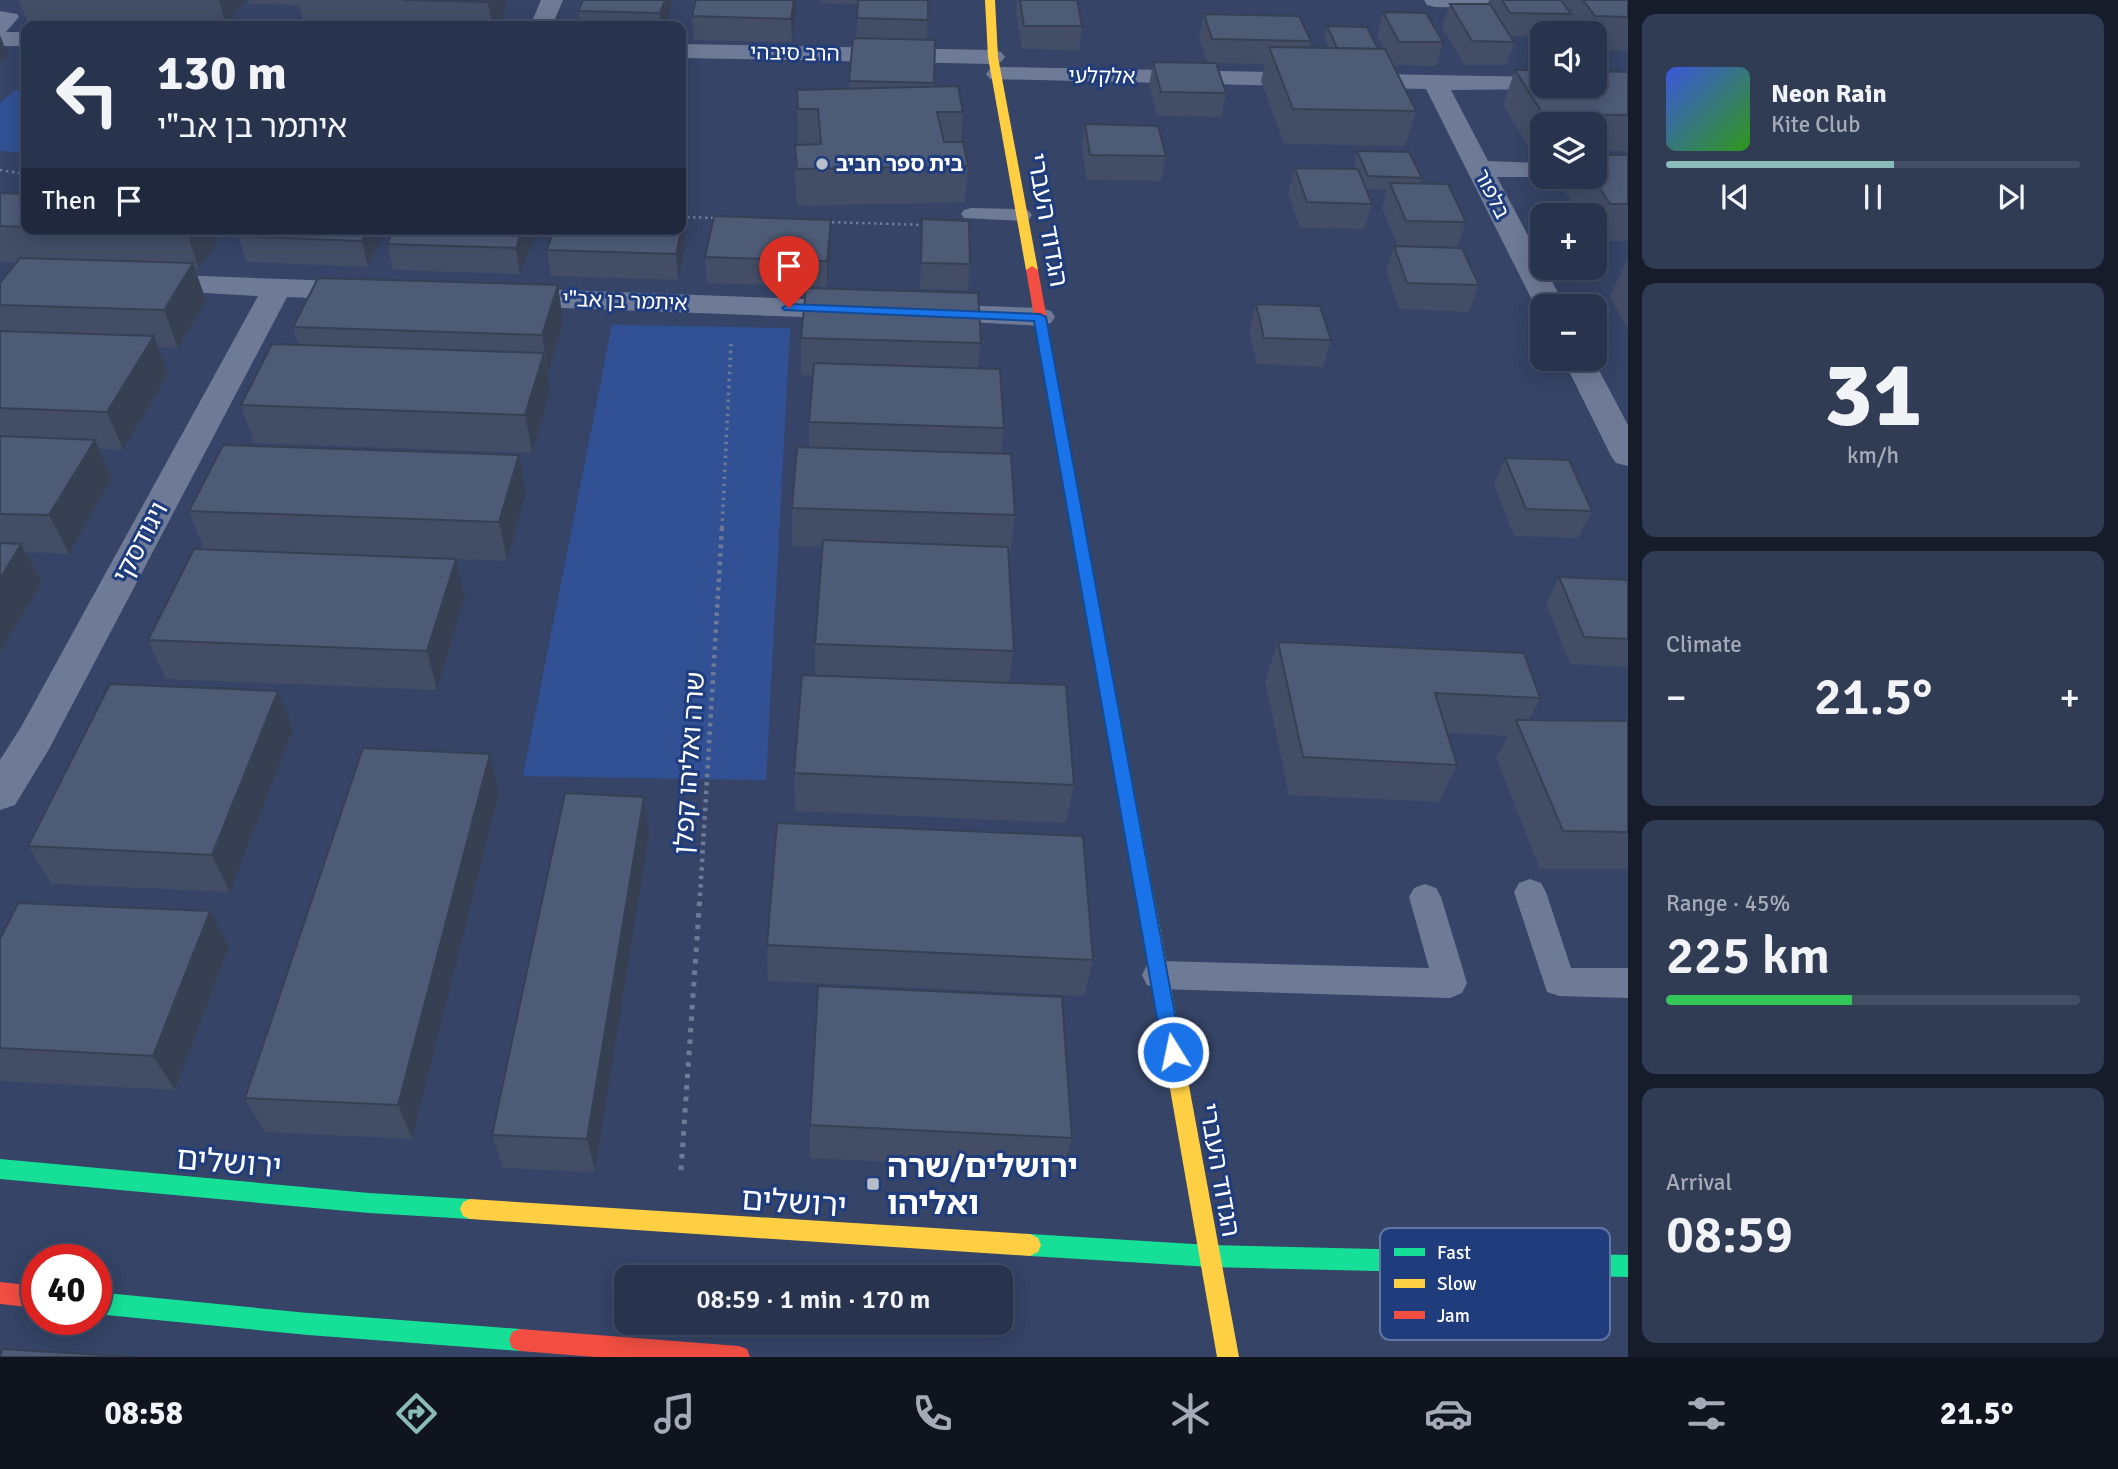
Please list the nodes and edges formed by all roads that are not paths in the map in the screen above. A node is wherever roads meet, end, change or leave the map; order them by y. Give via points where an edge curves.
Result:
1 (552, 0) edge
2 (990, 0) edge
3 (1435, 0) edge
4 (1628, 4) edge
5 (0, 16) edge
6 (543, 21) edge
7 (0, 28) edge
8 (0, 39) edge
9 (21, 39) edge
10 (686, 51) edge
11 (996, 66) junction
12 (1434, 81) junction
13 (1530, 84) edge
14 (1479, 169) junction
15 (1530, 171) edge
16 (971, 214) dead end
17 (1022, 215) junction
18 (125, 282) edge
19 (277, 288) junction
20 (388, 292) edge
21 (1544, 294) edge
22 (484, 296) edge
23 (1040, 317) junction
24 (1584, 371) edge
25 (1628, 456) edge
26 (17, 737) edge
27 (0, 793) edge
28 (1530, 892) dead end
29 (1425, 897) dead end
30 (1158, 975) junction
31 (1628, 983) edge
32 (0, 1169) edge
33 (1210, 1256) junction
34 (1380, 1260) edge
35 (1610, 1265) edge
36 (1628, 1265) edge
37 (0, 1293) edge
38 (21, 1295) edge
39 (112, 1305) edge
40 (739, 1357) edge
41 (1228, 1357) edge

1 - 6 street
2 - 11 street, הגדוד העברי
3 - 4 street
5 - 7 lane via 11,16
8 - 9 street
10 - 11 street, הרב סיבהי via 860,54
11 - 12 street, אלקלעי
11 - 17 street, הגדוד העברי
12 - 13 street, אלקלעי
12 - 14 street, בלפור
14 - 15 street
14 - 21 street, בלפור
16 - 17 lane
17 - 23 street, הגדוד העברי
18 - 19 street
19 - 20 street
19 - 26 street, ויגודסקי
22 - 23 street, איתמר בן אב"י
23 - 30 street, הגדוד העברי
24 - 25 street
26 - 27 street, ויגודסקי
28 - 31 lane via 1559,982
29 - 30 lane via 1450,983
30 - 33 street, הגדוד העברי
32 - 33 street, ירושלים via 369,1203
33 - 34 street, ירושלים
33 - 41 street, הגדוד העברי
35 - 36 street, ירושלים
37 - 38 street
39 - 40 street

